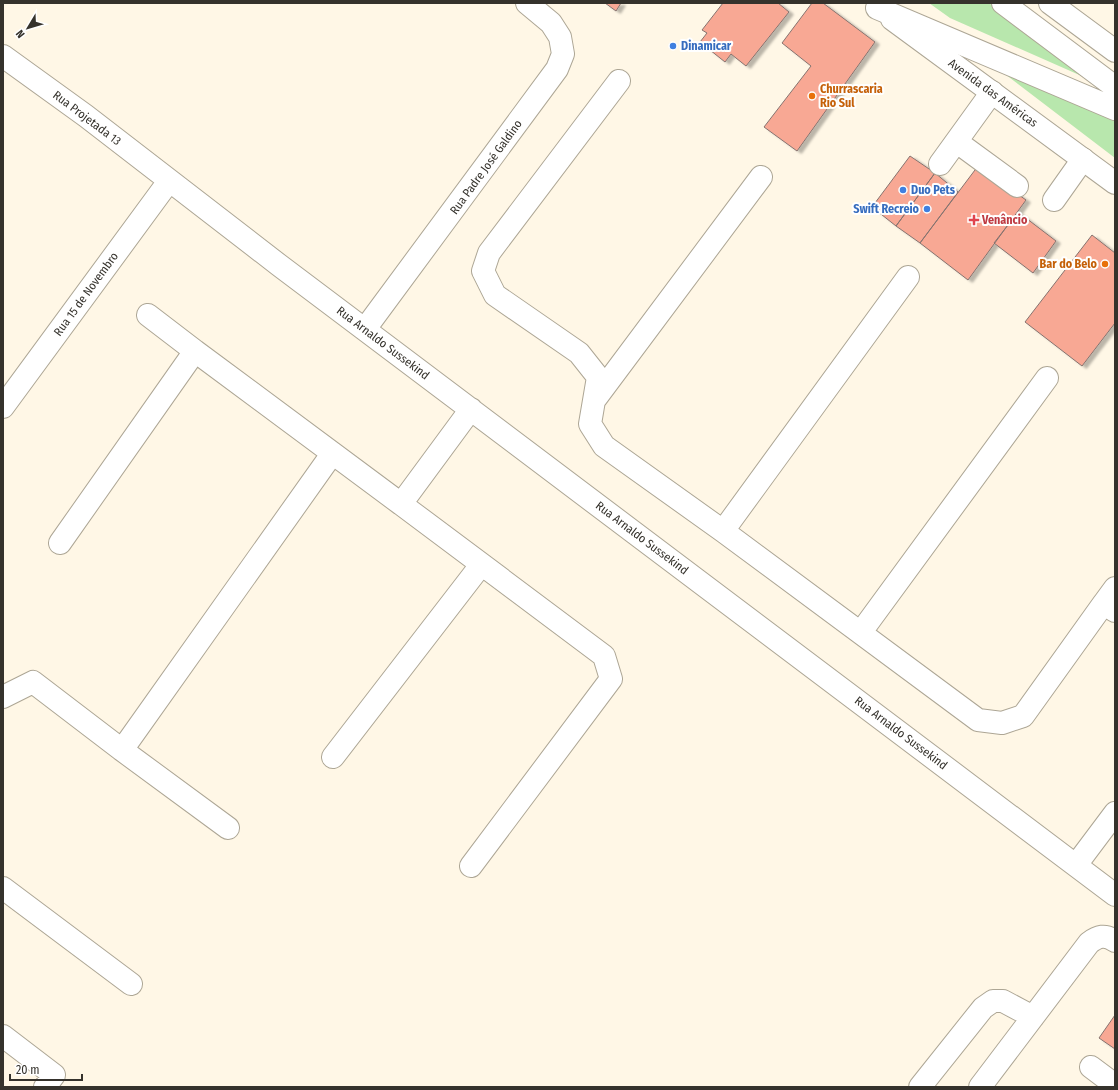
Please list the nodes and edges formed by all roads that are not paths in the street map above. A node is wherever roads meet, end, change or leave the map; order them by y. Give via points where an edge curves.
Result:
1 (527, 3) edge
2 (1003, 3) edge
3 (1050, 3) edge
4 (874, 5) edge
5 (1115, 51) edge
6 (3, 56) edge
7 (620, 81) dead end
8 (1115, 86) edge
9 (992, 92) junction
10 (1115, 109) edge
11 (957, 142) junction
12 (1083, 159) junction
13 (940, 164) dead end
14 (761, 177) dead end
15 (169, 181) junction
16 (1115, 183) edge
17 (1017, 186) dead end
18 (1054, 200) dead end
19 (908, 277) dead end
20 (148, 315) dead end
21 (365, 329) junction
22 (195, 351) junction
23 (1047, 378) dead end
24 (595, 399) junction
25 (3, 407) edge
26 (471, 409) junction
27 (332, 454) junction
28 (401, 504) junction
29 (723, 531) junction
30 (60, 543) dead end
31 (481, 565) junction
32 (1111, 600) edge
33 (861, 632) junction
34 (3, 696) edge
35 (122, 750) junction
36 (333, 757) dead end
37 (1115, 813) edge
38 (228, 828) dead end
39 (1076, 865) junction
40 (471, 866) dead end
41 (3, 888) edge
42 (1115, 895) edge
43 (1115, 941) edge
44 (131, 984) dead end
45 (1033, 1017) junction
46 (3, 1036) edge
47 (1091, 1067) dead end
48 (1115, 1085) edge
49 (45, 1087) edge
50 (920, 1087) edge
51 (980, 1087) edge

1 - 21 main road, Rua Padre José Galdino via 551,23 560,37 563,54 557,69
2 - 8 main road
3 - 5 main road
4 - 9 main road, Avenida das Américas
4 - 10 main road
6 - 15 main road, Rua Projetada 13
7 - 24 main road via 489,253 483,271 495,295 579,353 598,377
9 - 11 main road
9 - 12 main road, Avenida das Américas
11 - 13 main road
11 - 17 main road
12 - 16 main road, Avenida das Américas
12 - 18 main road
14 - 24 main road
15 - 21 main road, Rua Arnaldo Sussekind
15 - 25 main road, Rua 15 de Novembro
19 - 29 main road
20 - 22 main road
21 - 26 main road, Rua Arnaldo Sussekind
22 - 27 main road
22 - 30 main road
23 - 33 main road
24 - 29 main road via 590,424 604,446
26 - 28 main road
26 - 39 main road, Rua Arnaldo Sussekind
27 - 28 main road
27 - 35 main road
28 - 31 main road
29 - 33 main road
31 - 36 main road
31 - 40 main road via 604,656 611,679
32 - 33 main road via 1023,716 1002,723 978,720
34 - 35 main road via 33,682
35 - 38 main road
37 - 39 main road
39 - 42 main road, Rua Arnaldo Sussekind
41 - 44 main road
43 - 45 main road via 1104,936 1096,937 1089,943
45 - 50 main road via 1004,1001 993,1001 983,1008
45 - 51 main road
46 - 49 main road via 54,1075
47 - 48 main road

